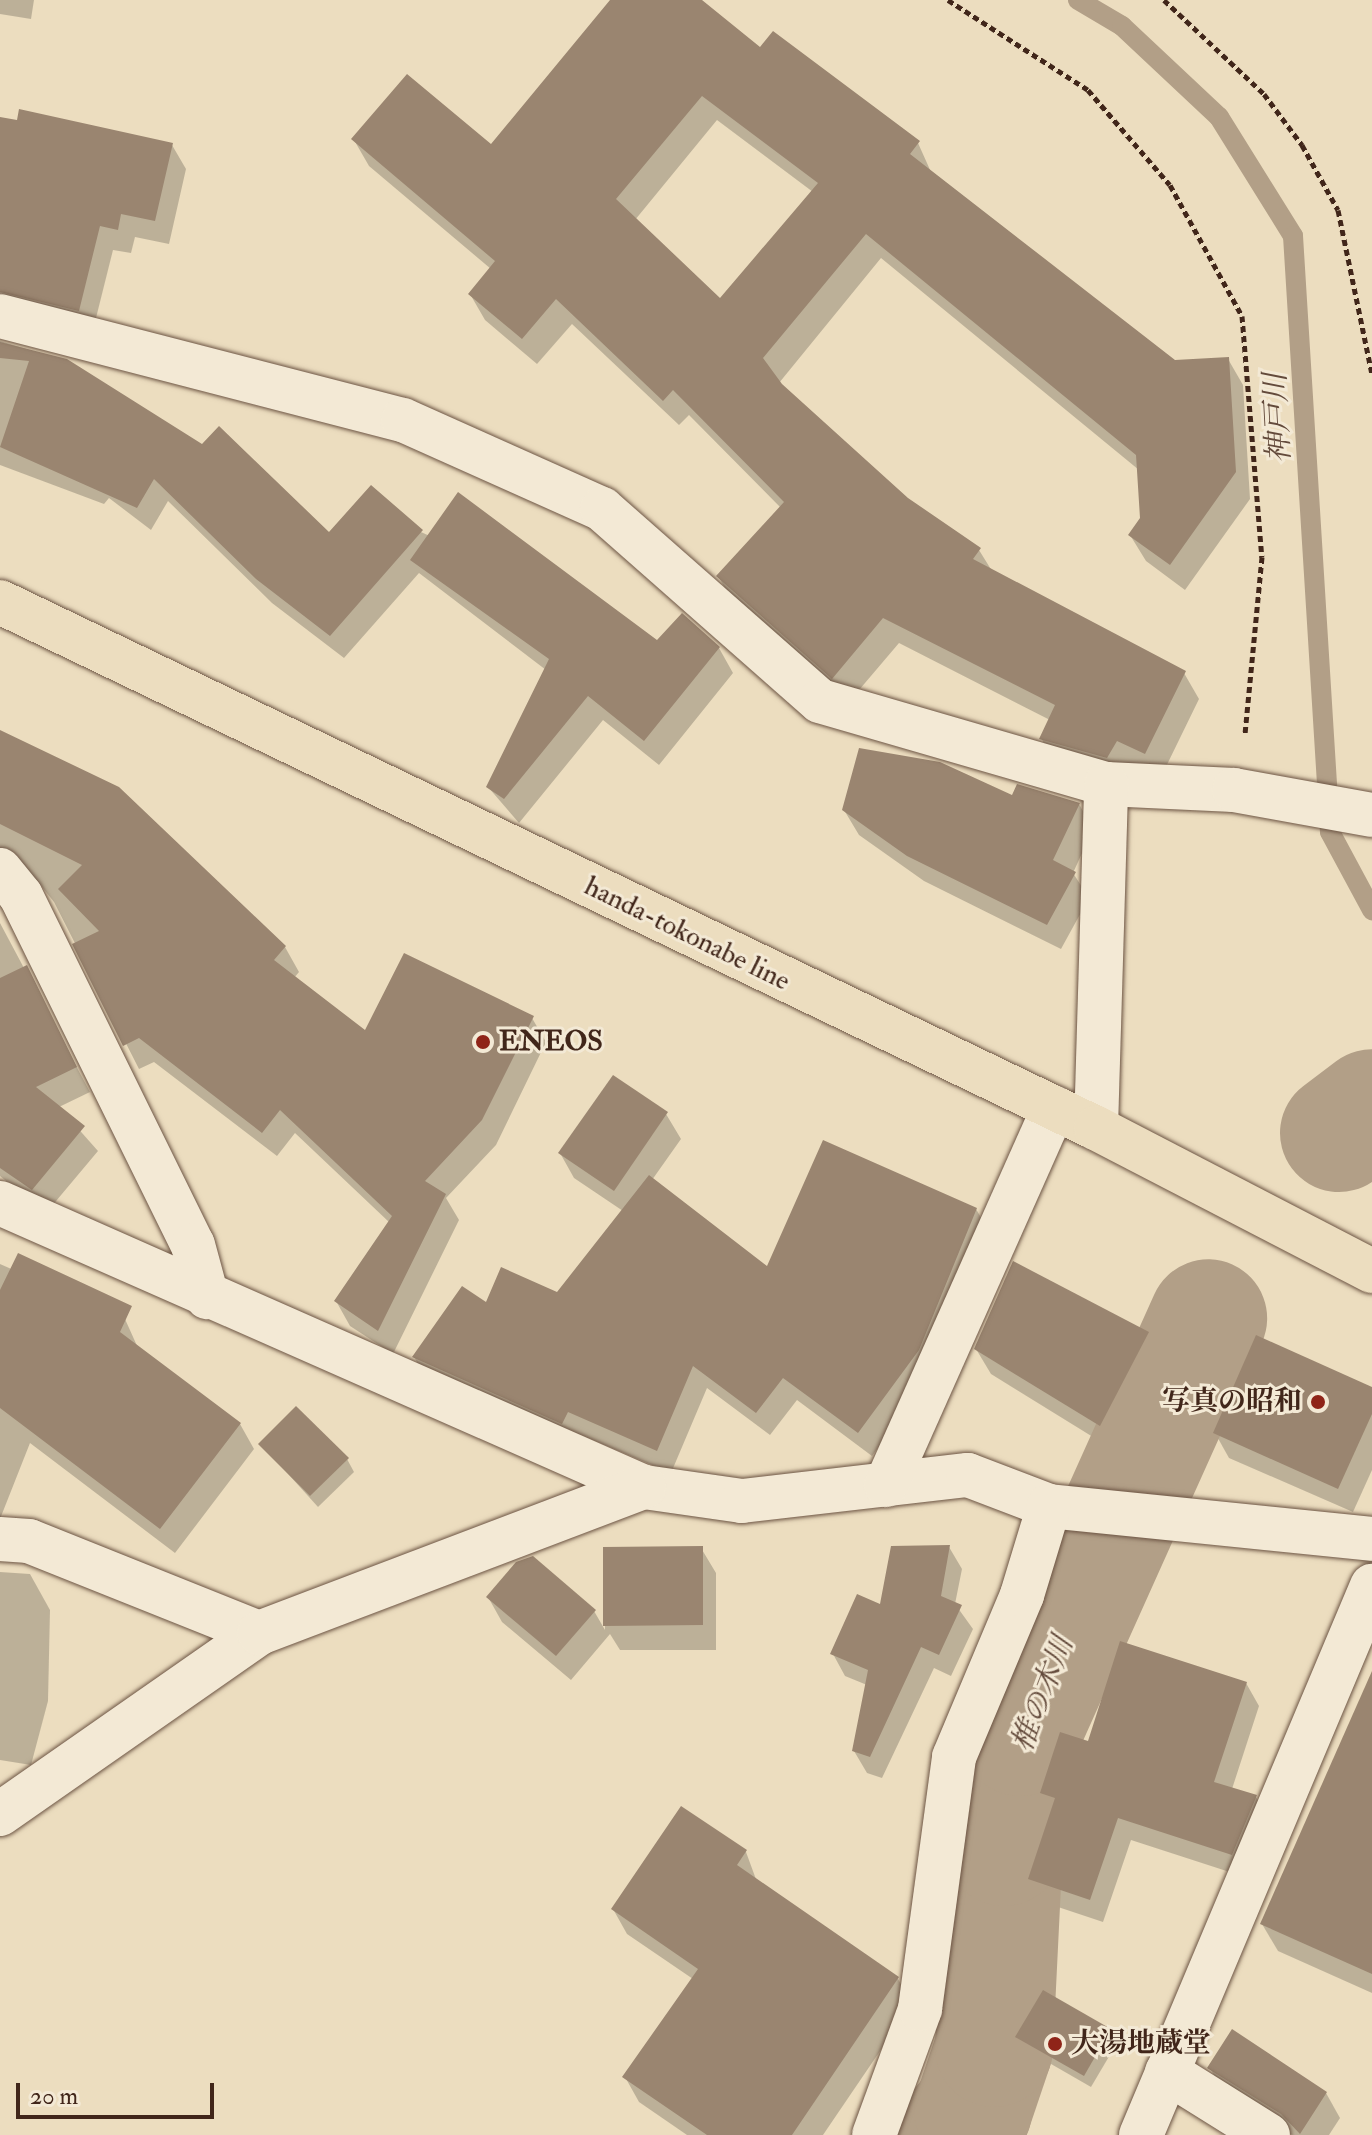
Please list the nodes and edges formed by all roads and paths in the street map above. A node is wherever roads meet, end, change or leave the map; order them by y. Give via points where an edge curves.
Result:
1 (948, 0) edge
2 (1164, 0) edge
3 (0, 316) edge
4 (1372, 374) edge
5 (0, 602) edge
6 (1106, 784) junction
7 (1252, 793) junction
8 (1371, 815) edge
9 (0, 870) edge
10 (1054, 1108) junction
11 (1096, 1128) junction
12 (0, 1203) edge
13 (1372, 1271) edge
14 (207, 1297) junction
15 (886, 1485) junction
16 (644, 1487) junction
17 (1049, 1506) junction
18 (0, 1539) edge
19 (1372, 1539) edge
20 (1372, 1586) edge
21 (259, 1633) junction
22 (0, 1814) edge
23 (1167, 2072) junction
24 (874, 2135) edge
25 (1141, 2135) edge
26 (1268, 2135) edge

1 - 7 path via 1088,90 1170,185 1242,316 1262,557 1251,701
2 - 4 path via 1264,94 1302,145 1338,210
3 - 6 street via 403,420 602,509 820,701
5 - 10 main road, handa-tokonabe line
6 - 7 street
6 - 11 street
7 - 8 street
9 - 14 street via 21,896 193,1245
10 - 11 main road, handa-tokonabe line
10 - 15 street
11 - 13 main road, handa-tokonabe line
12 - 14 street
14 - 16 street
15 - 16 street via 742,1501
15 - 17 street via 968,1475
16 - 21 street
17 - 19 street
17 - 24 street via 1022,1595 954,1757 920,2009
18 - 21 street via 29,1541
20 - 23 street
21 - 22 street
23 - 25 street
23 - 26 street

